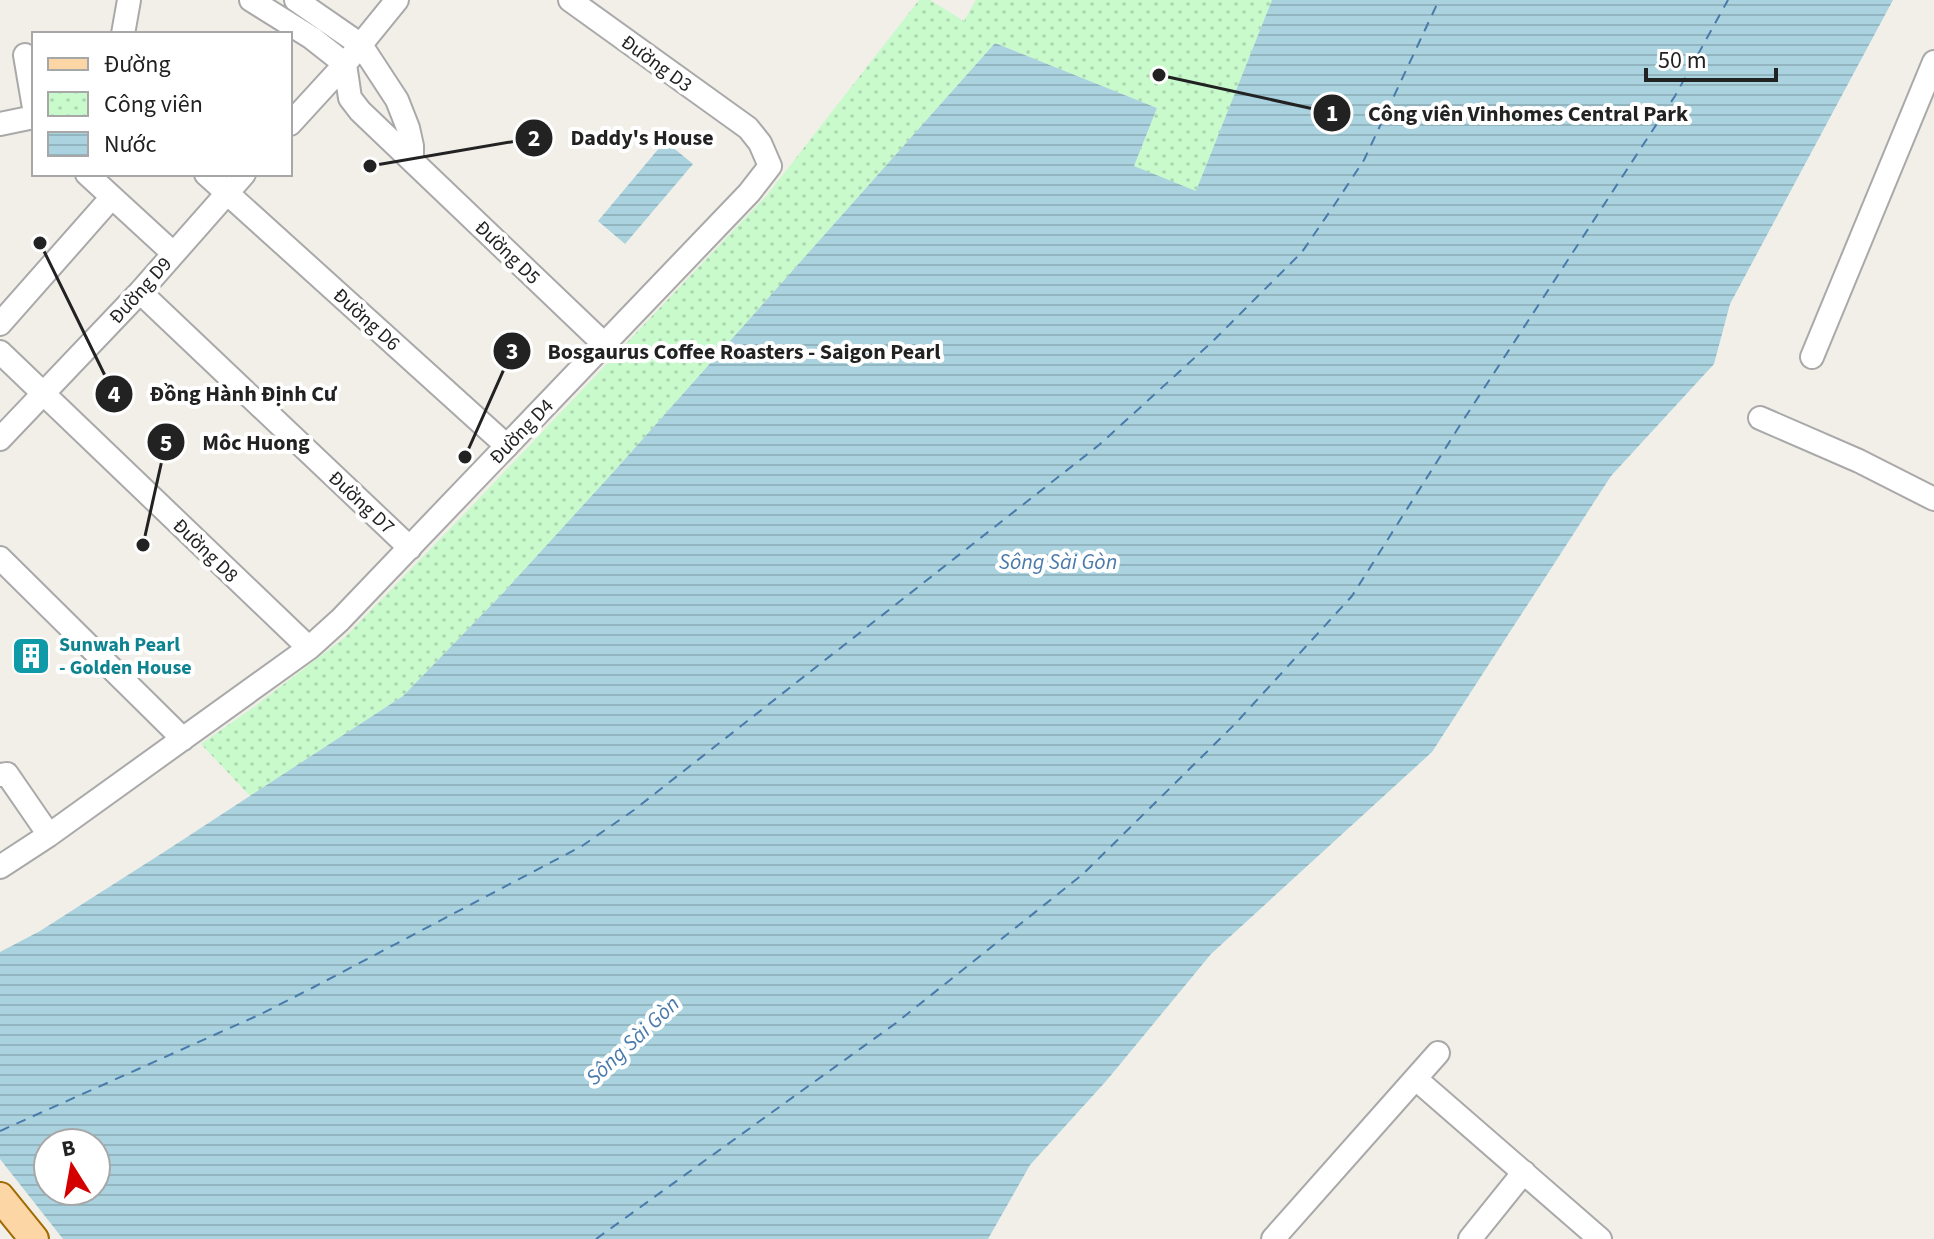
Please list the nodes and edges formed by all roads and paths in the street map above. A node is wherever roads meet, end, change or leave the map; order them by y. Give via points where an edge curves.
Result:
1 (129, 0) edge
2 (251, 0) edge
3 (296, 0) edge
4 (397, 0) edge
5 (570, 0) edge
6 (123, 32) edge
7 (361, 45) junction
8 (25, 55) dead end
9 (1934, 62) edge
10 (345, 64) junction
11 (32, 96) edge
12 (32, 117) edge
13 (292, 122) edge
14 (0, 124) edge
15 (412, 160) junction
16 (770, 166) joint
17 (89, 176) edge
18 (208, 176) edge
19 (242, 176) edge
20 (227, 193) junction
21 (112, 197) junction
22 (173, 253) junction
23 (140, 292) junction
24 (0, 324) edge
25 (604, 344) junction
26 (0, 352) edge
27 (1812, 357) dead end
28 (44, 393) junction
29 (1760, 418) dead end
30 (0, 439) edge
31 (507, 446) junction
32 (1934, 499) edge
33 (410, 548) junction
34 (0, 558) edge
35 (309, 648) junction
36 (183, 739) junction
37 (0, 775) edge
38 (49, 835) junction
39 (0, 867) edge
40 (1438, 1053) dead end
41 (1416, 1079) junction
42 (1524, 1172) junction
43 (0, 1197) edge
44 (34, 1239) edge
45 (1273, 1239) edge
46 (1470, 1239) edge
47 (1600, 1239) edge

1 - 6 street
2 - 10 street
3 - 7 street
4 - 7 street
5 - 16 street, Đường D3 via 748,128
7 - 10 street
7 - 15 street via 397,100
8 - 11 street
9 - 27 street
10 - 13 street
10 - 15 street, Đường D5 via 350,98
12 - 14 street
15 - 25 street, Đường D5
16 - 25 street, Đường D4
17 - 21 street
18 - 20 street, Đường D6
19 - 20 street, Đường D9
20 - 22 street, Đường D9
20 - 31 street, Đường D6
21 - 22 street
21 - 24 street
22 - 23 street, Đường D9
23 - 28 street, Đường D9
23 - 33 street, Đường D7
25 - 31 street, Đường D4
26 - 28 street, Đường D8
28 - 30 street, Đường D9
28 - 35 street, Đường D8
29 - 32 street
31 - 33 street, Đường D4
33 - 35 street, Đường D4
34 - 36 street
35 - 36 street, Đường D4
36 - 38 street, Đường D4
37 - 38 street via 7,774
38 - 39 street, Đường D4
40 - 41 street
41 - 42 street
41 - 45 street
42 - 46 street
42 - 47 street
43 - 44 main road

